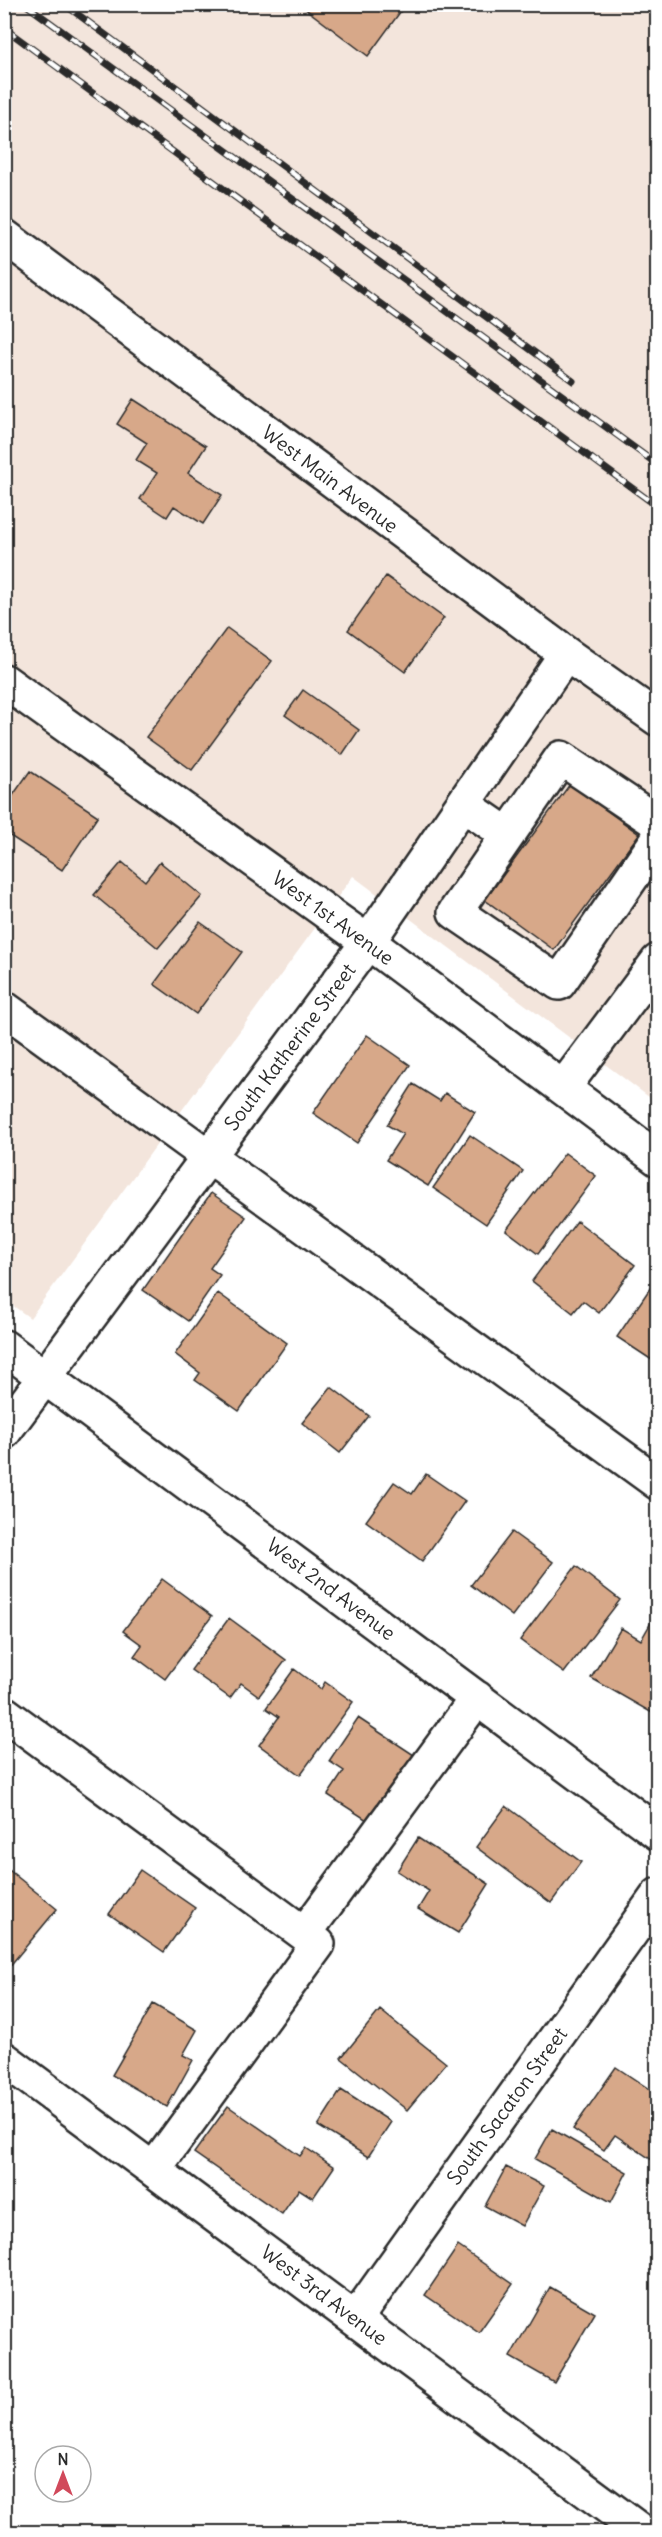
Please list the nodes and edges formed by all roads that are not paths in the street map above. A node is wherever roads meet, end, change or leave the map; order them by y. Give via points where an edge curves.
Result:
1 (4, 236) edge
2 (566, 654) junction
3 (4, 681) edge
4 (657, 719) edge
5 (463, 804) junction
6 (657, 823) edge
7 (508, 835) junction
8 (657, 839) edge
9 (368, 942) junction
10 (657, 961) edge
11 (4, 1008) edge
12 (563, 1088) junction
13 (209, 1157) junction
14 (657, 1159) edge
15 (4, 1347) edge
16 (46, 1376) junction
17 (4, 1432) edge
18 (657, 1483) edge
19 (477, 1698) junction
20 (4, 1713) edge
21 (657, 1833) edge
22 (657, 1895) edge
23 (305, 1934) junction
24 (4, 2059) edge
25 (154, 2169) junction
26 (356, 2318) junction
27 (642, 2532) edge

1 - 2 street, West Main Avenue
2 - 4 street, West Main Avenue
2 - 5 street, South Katherine Street
3 - 9 street, West 1st Avenue
5 - 7 street
5 - 9 street, South Katherine Street
6 - 7 street via 561,758
7 - 8 street via 454,912 559,983
9 - 12 street, West 1st Avenue
9 - 13 street, South Katherine Street
10 - 12 street
11 - 13 street
12 - 14 street, West 1st Avenue
13 - 16 street, South Katherine Street
13 - 18 street
15 - 16 street, West 2nd Avenue
16 - 17 street, South Katherine Street
16 - 19 street, West 2nd Avenue
19 - 21 street, West 2nd Avenue
19 - 23 street
20 - 23 street
22 - 26 street, South Sacaton Street
23 - 25 street via 318,1944
24 - 25 street, West 3rd Avenue
25 - 26 street, West 3rd Avenue
26 - 27 street, West 3rd Avenue

